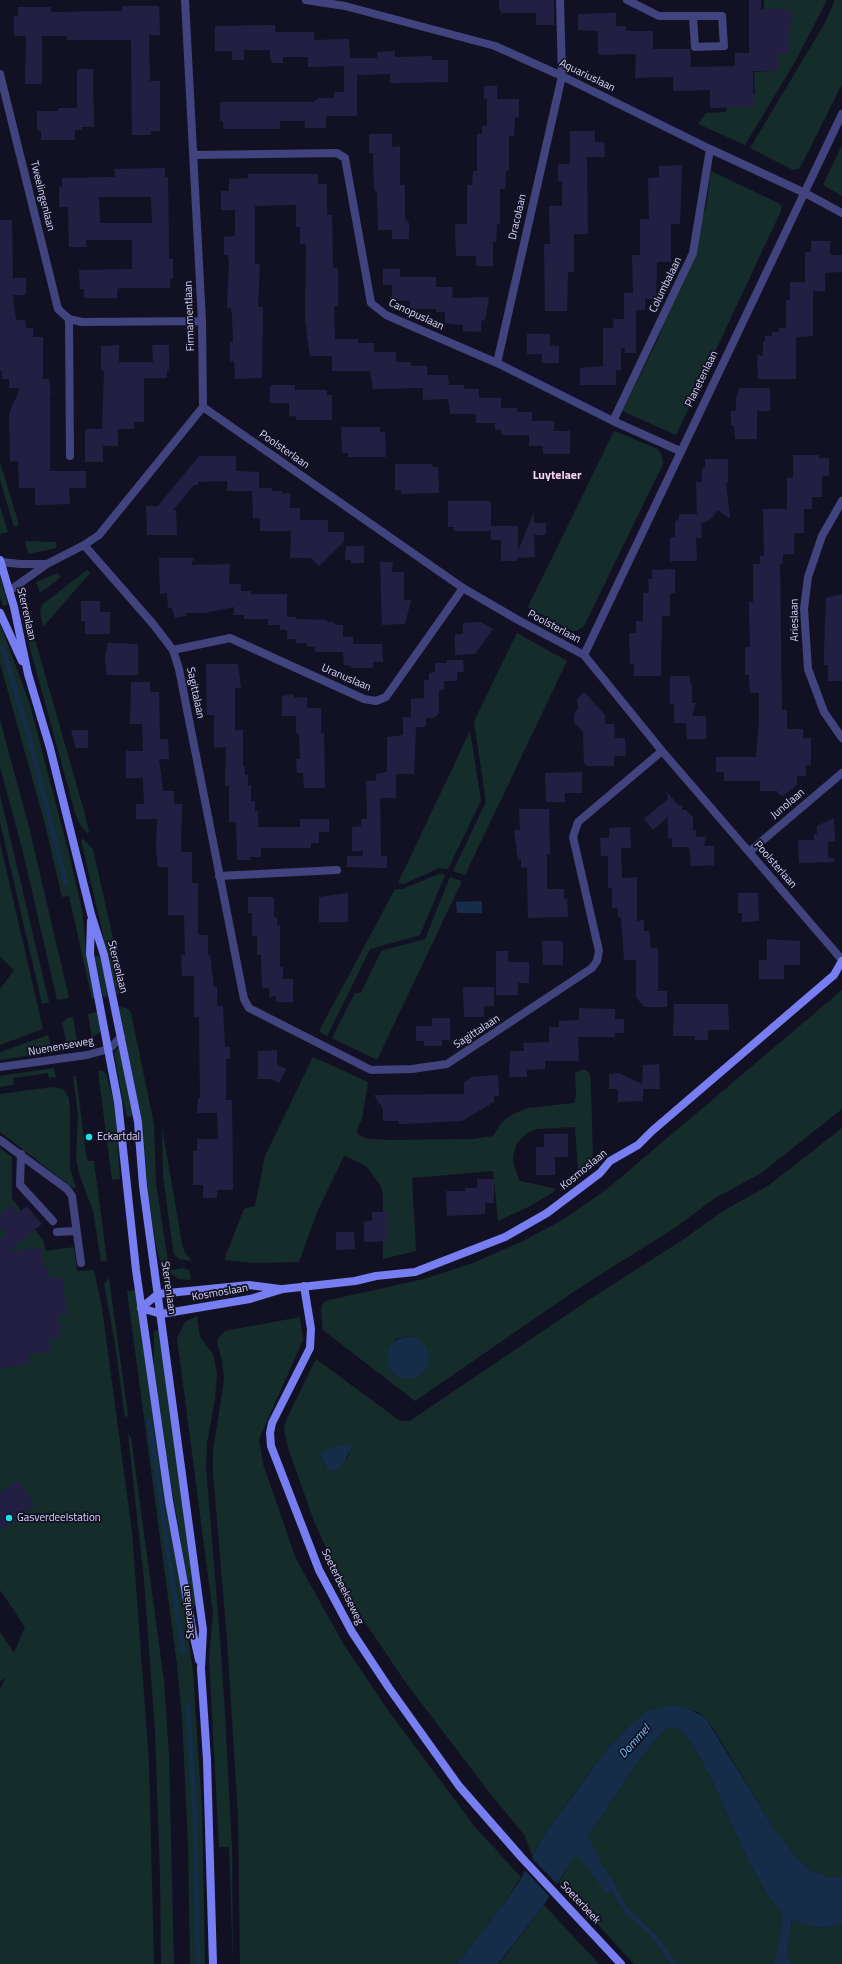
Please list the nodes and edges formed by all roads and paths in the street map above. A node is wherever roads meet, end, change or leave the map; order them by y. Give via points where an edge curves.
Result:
1 (185, 0) edge
2 (306, 0) edge
3 (560, 0) edge
4 (626, 0) edge
5 (345, 3) edge
6 (693, 17) junction
7 (0, 74) edge
8 (562, 76) junction
9 (842, 114) edge
10 (710, 149) junction
11 (194, 155) junction
12 (805, 193) junction
13 (842, 213) edge
14 (69, 320) junction
15 (202, 321) junction
16 (497, 363) junction
17 (203, 407) junction
18 (613, 421) junction
19 (680, 451) junction
20 (70, 456) dead end
21 (842, 501) edge
22 (84, 545) junction
23 (0, 561) edge
24 (47, 564) junction
25 (463, 588) junction
26 (9, 590) junction
27 (0, 613) edge
28 (173, 650) junction
29 (584, 655) junction
30 (28, 674) junction
31 (842, 738) edge
32 (662, 751) junction
33 (842, 773) edge
34 (749, 852) junction
35 (337, 870) dead end
36 (219, 876) junction
37 (91, 914) junction
38 (842, 960) edge
39 (122, 1037) junction
40 (109, 1049) junction
41 (0, 1067) edge
42 (0, 1140) edge
43 (21, 1154) junction
44 (53, 1221) dead end
45 (76, 1231) junction
46 (57, 1232) dead end
47 (80, 1264) dead end
48 (304, 1286) junction
49 (283, 1289) junction
50 (158, 1294) junction
51 (141, 1308) junction
52 (161, 1314) junction
53 (202, 1669) junction
54 (522, 1858) joint
55 (213, 1964) edge
56 (621, 1964) edge

1 - 11 street, Firmamentlaan
2 - 5 street, Aquariuslaan
3 - 8 street
4 - 6 street via 659,16
5 - 8 street, Aquariuslaan via 495,46
6 - 6 street via 695,47 724,46 722,16
7 - 14 street, Tweelingenlaan via 58,309
8 - 10 street, Aquariuslaan
8 - 16 street, Dracolaan
9 - 12 street, Planetenlaan
10 - 12 street, Aquariuslaan
10 - 18 street, Columbalaan via 693,254
11 - 15 street, Firmamentlaan
11 - 16 street, Canopuslaan via 336,153 345,158 371,303 386,315
12 - 13 street, Aquariuslaan
12 - 19 street, Planetenlaan
14 - 15 street
14 - 20 street
15 - 17 street, Firmamentlaan
16 - 18 street, Canopuslaan
17 - 22 street via 98,535
17 - 25 street, Poolsterlaan
18 - 19 street, Canopuslaan
19 - 29 street, Planetenlaan
21 - 31 street, Arieslaan via 822,536 808,577 804,609 808,669 824,712
22 - 24 street
22 - 28 street, Sagittalaan
23 - 24 street
23 - 26 main road, Sterrenlaan
24 - 26 street
25 - 28 street, Uranuslaan via 386,697 376,701 364,699 230,638
25 - 29 street, Poolsterlaan
26 - 30 main road, Sterrenlaan
27 - 30 main road, Sterrenlaan
28 - 36 street, Sagittalaan via 179,669
29 - 32 street, Poolsterlaan
30 - 37 main road, Sterrenlaan via 52,756
32 - 34 street, Poolsterlaan
32 - 36 street, Sagittalaan via 578,822 573,837 599,951 597,961 592,968 447,1064 412,1069 371,1070 249,1008 244,999
33 - 34 street, Junolaan
34 - 38 street, Poolsterlaan
35 - 36 street
37 - 39 main road, Sterrenlaan via 104,955
37 - 40 main road, Sterrenlaan via 90,954
38 - 48 main road, Kosmoslaan via 834,975 638,1145 610,1161 600,1173 547,1213 505,1237 415,1272 376,1276 355,1282
39 - 40 street, Nuenenseweg
39 - 50 main road, Sterrenlaan via 138,1122 143,1186
40 - 41 street, Nuenenseweg via 87,1055
40 - 51 main road, Sterrenlaan via 122,1129
42 - 43 street
43 - 44 street via 20,1185
43 - 45 street via 67,1189 74,1202
45 - 46 street
45 - 47 street
48 - 49 main road, Kosmoslaan
48 - 54 main road, Soeterbeekseweg via 311,1329 310,1348 272,1423 271,1446 319,1570 352,1632 388,1688 459,1786
49 - 50 main road, Kosmoslaan via 249,1285
49 - 52 main road, Kosmoslaan via 250,1299
50 - 51 main road
50 - 52 main road, Sterrenlaan
51 - 52 main road, Kosmoslaan
51 - 53 main road, Sterrenlaan via 169,1501
52 - 53 main road, Sterrenlaan via 203,1630
53 - 55 main road, Sterrenlaan
54 - 56 main road, Soeterbeek

